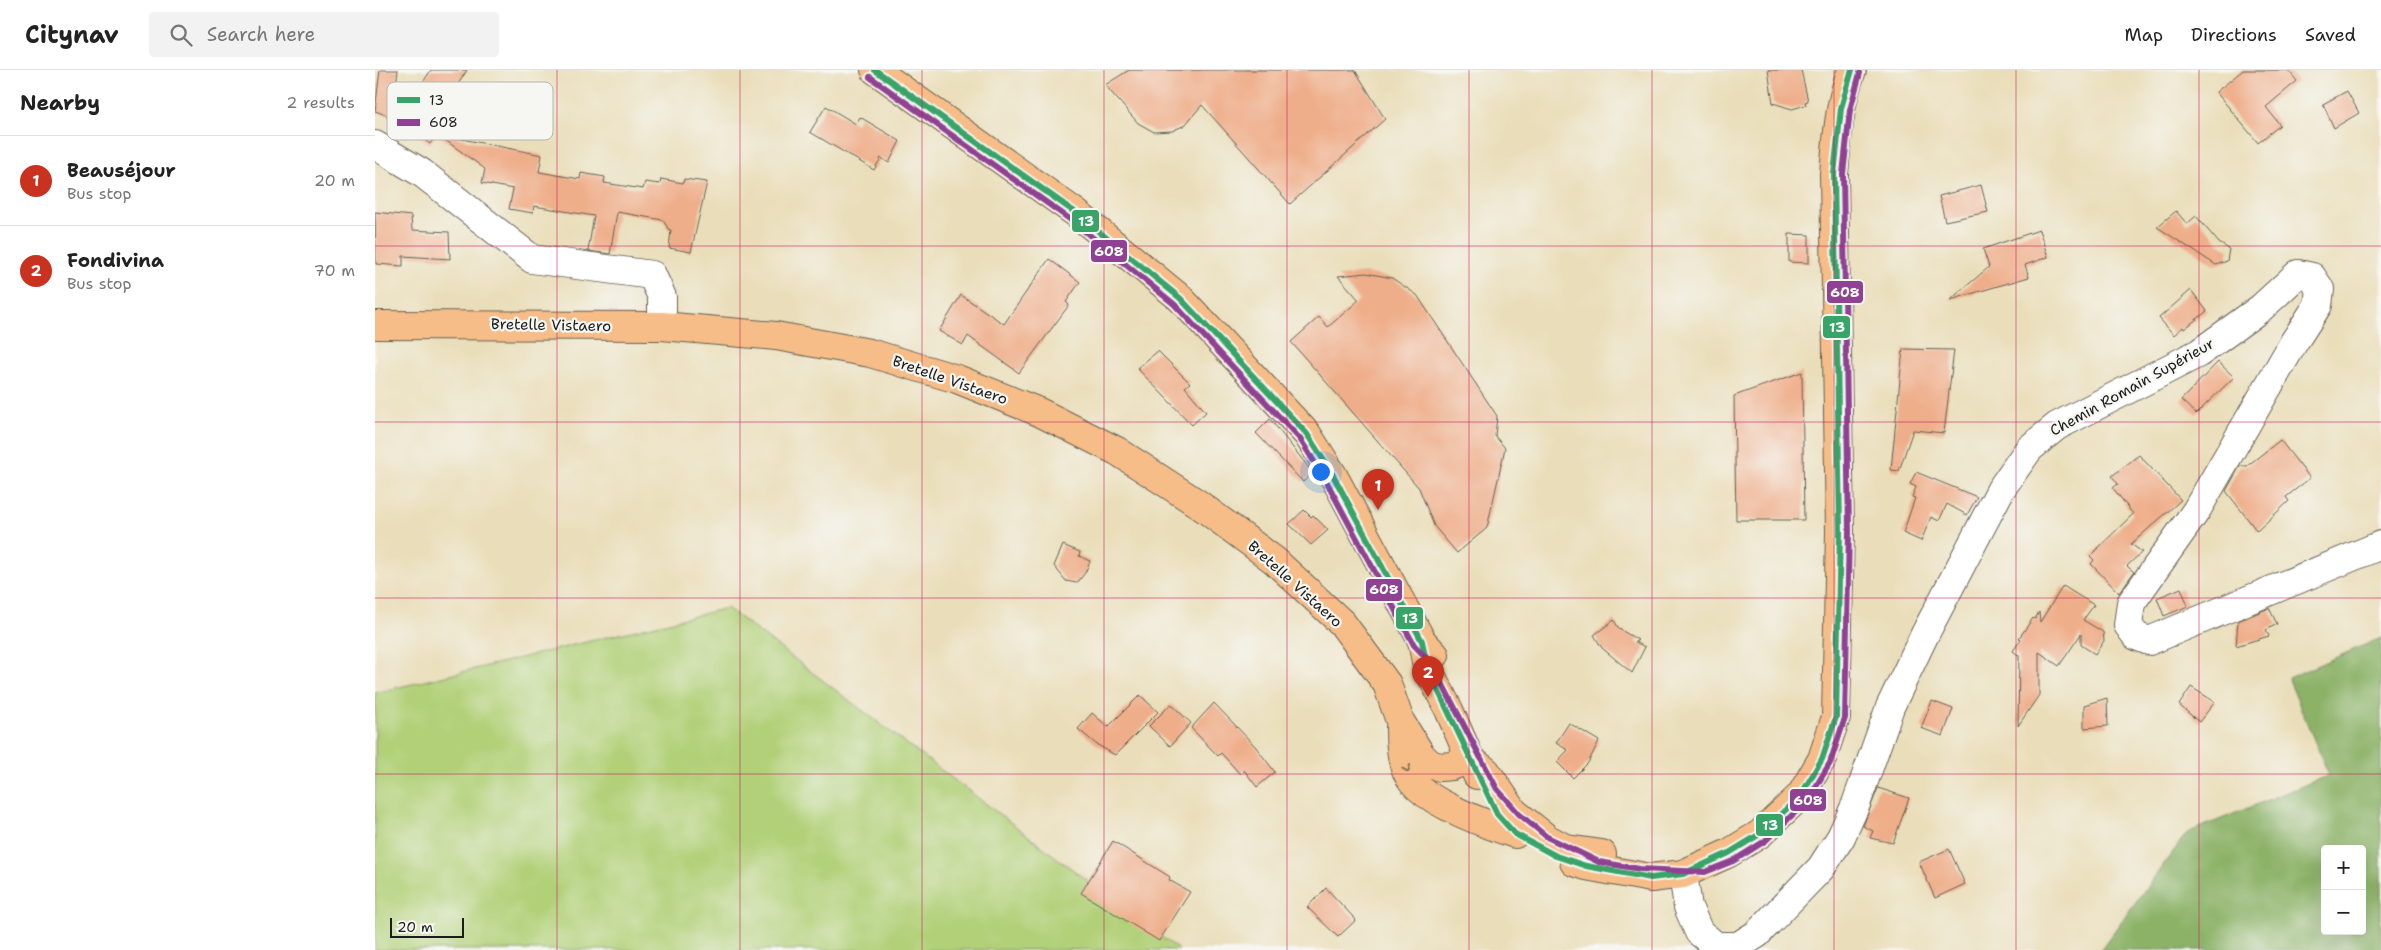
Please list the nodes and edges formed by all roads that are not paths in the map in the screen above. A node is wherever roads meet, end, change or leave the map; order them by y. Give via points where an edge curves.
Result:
1 (875, 70) edge
2 (1852, 70) edge
3 (375, 145) edge
4 (375, 325) edge
5 (662, 326) junction
6 (2381, 545) edge
7 (1400, 721) junction
8 (1484, 772) junction
9 (1444, 804) junction
10 (1515, 834) junction
11 (1689, 867) junction

1 - 8 main road via 1076,213 1180,298 1307,434 1422,641 1427,667
2 - 11 main road via 1837,130 1834,174 1840,531 1836,717 1823,759 1801,795 1759,834 1729,853
3 - 5 street via 422,173 532,259 653,275 662,297
4 - 5 main road, Bretelle Vistaero
5 - 7 main road, Bretelle Vistaero via 776,336 870,353 957,379 1039,412 1117,451 1197,503 1274,560 1342,624 1387,684
6 - 11 street, Chemin Romain Supérieur via 2149,641 2137,636 2128,624 2131,603 2196,511 2318,305 2320,289 2312,277 2298,274 2261,308 2199,353 2057,426 2029,449 2001,489 1925,634 1890,707 1841,837 1821,868 1757,934 1738,946 1717,946 1699,932 1689,907
7 - 8 main road, Bretelle Vistaero via 1430,764
7 -> 9 main road, Bretelle Vistaero via 1399,746 1412,781
8 - 9 main road
8 - 10 main road via 1497,814
8 - 11 main road via 1504,783 1552,830 1602,854
9 - 10 main road, Bretelle Vistaero
10 - 11 main road via 1556,856 1586,866 1651,878

